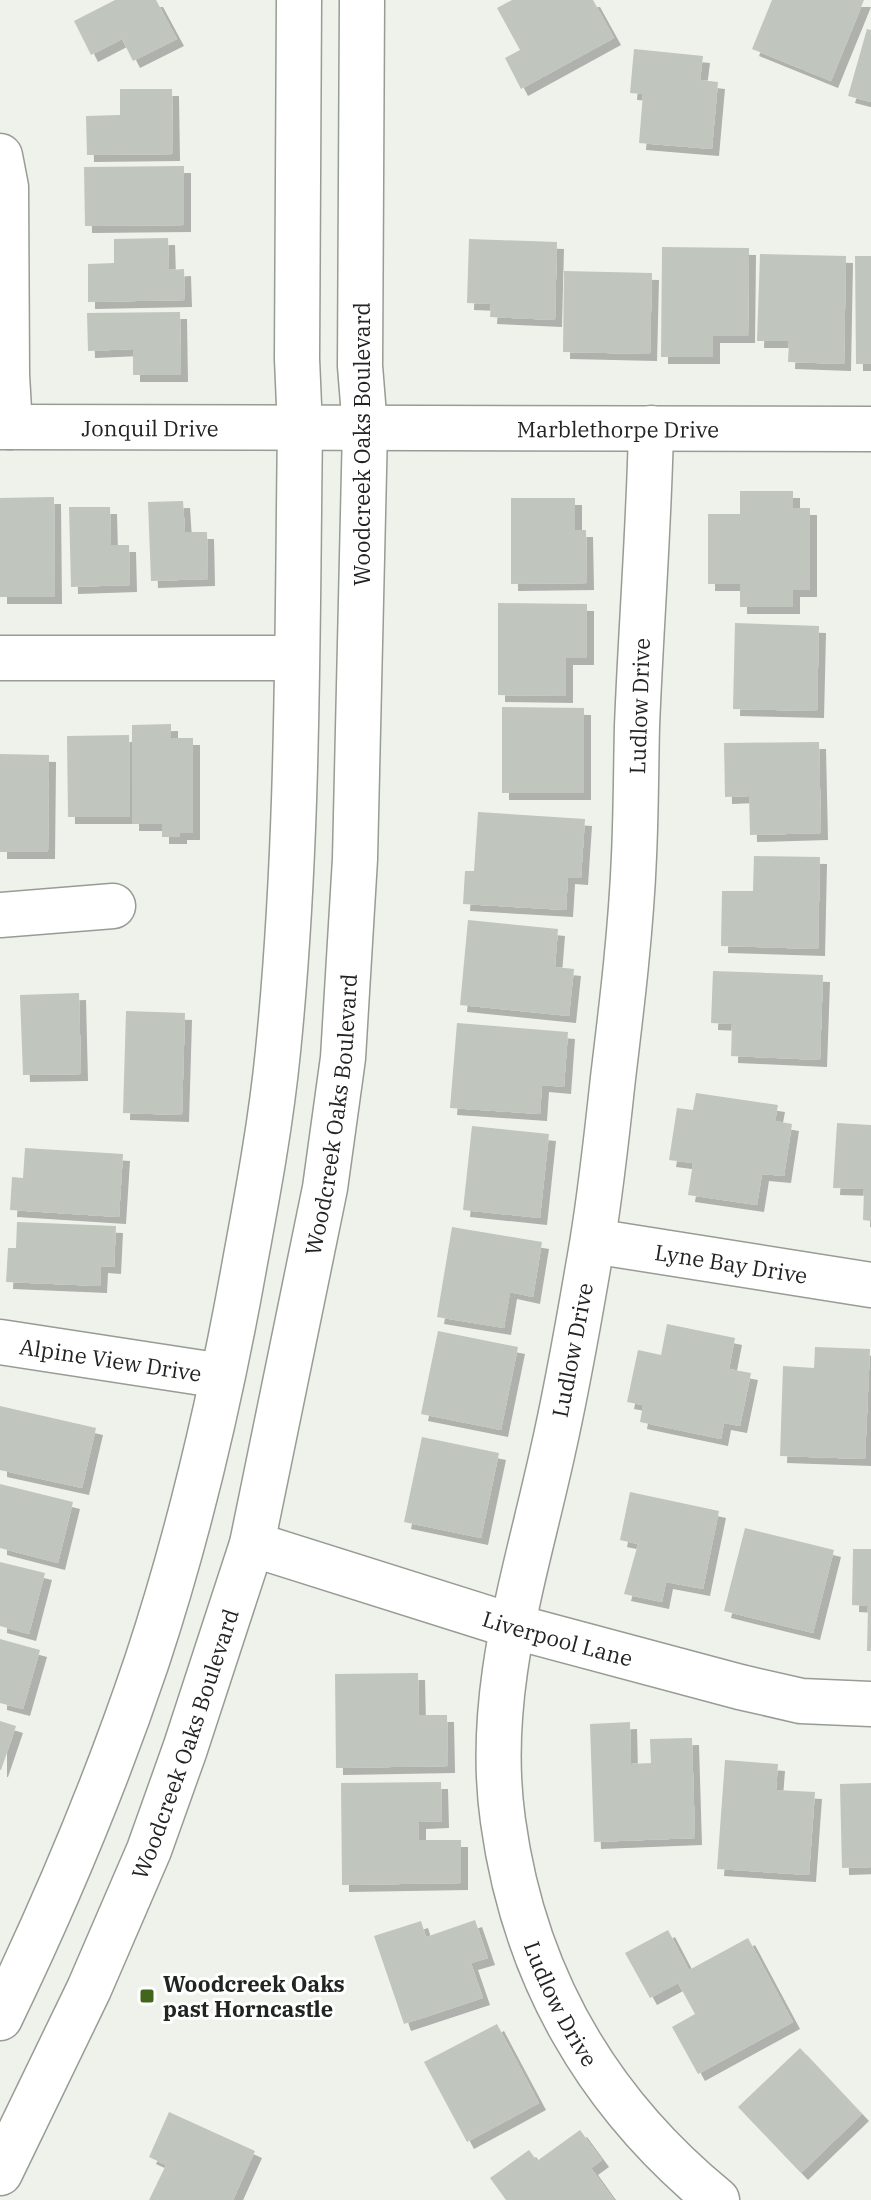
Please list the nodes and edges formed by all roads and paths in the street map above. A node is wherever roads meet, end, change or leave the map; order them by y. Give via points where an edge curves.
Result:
1 (299, 0) edge
2 (362, 0) edge
3 (0, 156) edge
4 (5, 427) edge
5 (300, 428) junction
6 (365, 428) junction
7 (651, 428) junction
8 (871, 429) edge
9 (0, 658) edge
10 (296, 658) junction
11 (113, 906) dead end
12 (0, 915) edge
13 (593, 1241) junction
14 (871, 1285) edge
15 (0, 1342) edge
16 (222, 1376) junction
17 (252, 1544) junction
18 (512, 1626) junction
19 (871, 1704) edge
20 (0, 2018) edge
21 (0, 2173) edge
22 (717, 2200) edge

1 - 5 main road
2 - 6 main road, Woodcreek Oaks Boulevard via 360,366
3 - 4 main road via 6,187
4 - 5 main road, Jonquil Drive
5 - 6 main road, Jonquil Drive
5 - 10 main road
6 - 7 main road, Marblethorpe Drive
6 - 17 main road, Woodcreek Oaks Boulevard via 355,859 343,1058 325,1188
7 - 8 main road, Marblethorpe Drive
7 - 13 main road, Ludlow Drive via 634,858 624,992
9 - 10 main road
10 - 16 main road via 294,837 278,1053 261,1177
11 - 12 main road
13 - 14 main road, Lyne Bay Drive
13 - 18 main road, Ludlow Drive
15 - 16 main road, Alpine View Drive
16 - 20 main road via 201,1473 147,1660 77,1847
17 - 18 main road, Liverpool Lane
17 - 21 main road, Woodcreek Oaks Boulevard via 149,1850
18 - 19 main road, Liverpool Lane via 801,1701
18 - 22 main road, Ludlow Drive via 497,1735 499,1783 510,1861 530,1937 561,2014 603,2082 656,2146

